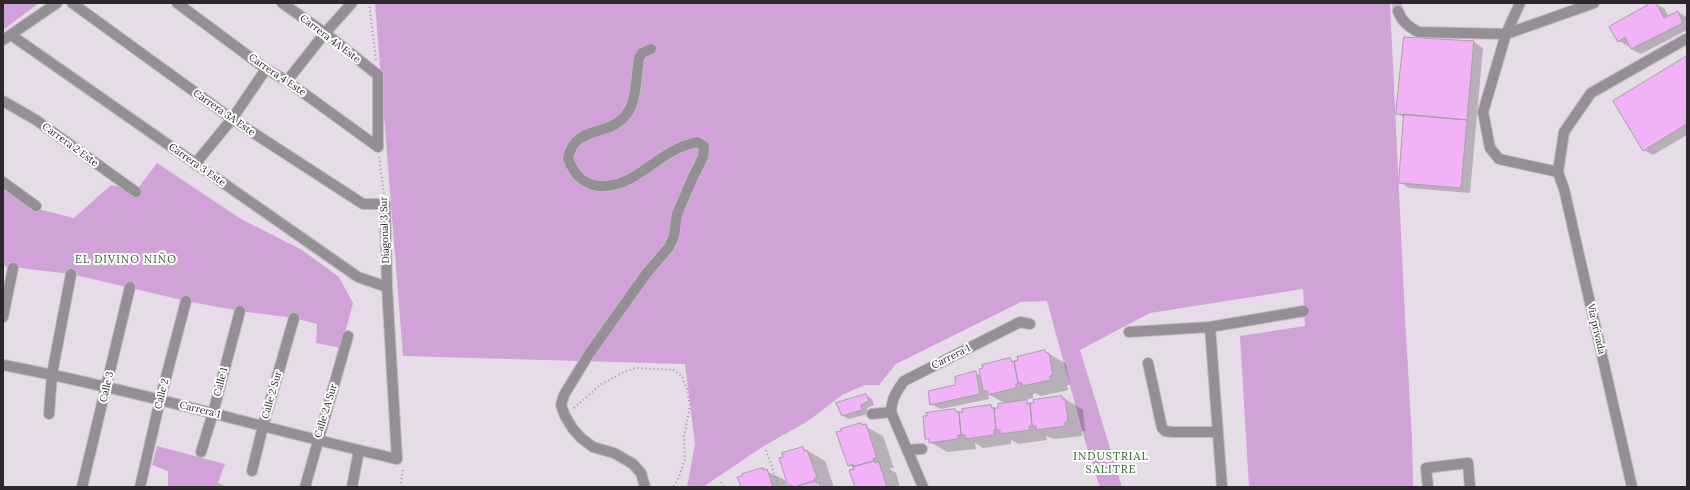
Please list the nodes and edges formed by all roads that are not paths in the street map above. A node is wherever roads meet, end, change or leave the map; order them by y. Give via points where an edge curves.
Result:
1 (58, 3) edge
2 (72, 3) edge
3 (177, 3) edge
4 (282, 3) edge
5 (352, 3) edge
6 (1520, 3) edge
7 (1594, 3) edge
8 (1398, 11) tunnel mouth
9 (325, 33) junction
10 (1506, 34) junction
11 (7, 37) edge
12 (1686, 39) dead end
13 (650, 48) dead end
14 (266, 69) junction
15 (287, 82) junction
16 (3, 101) edge
17 (232, 119) junction
18 (378, 148) joint
19 (195, 164) junction
20 (1558, 172) junction
21 (3, 182) edge
22 (136, 192) dead end
23 (385, 204) joint
24 (36, 206) dead end
25 (13, 268) dead end
26 (71, 274) dead end
27 (130, 287) dead end
28 (387, 288) junction
29 (186, 301) dead end
30 (240, 311) dead end
31 (1304, 312) dead end
32 (3, 317) edge
33 (294, 318) dead end
34 (1030, 324) dead end
35 (1210, 327) junction
36 (1129, 332) dead end
37 (348, 336) dead end
38 (1148, 363) dead end
39 (3, 365) edge
40 (52, 374) junction
41 (107, 388) junction
42 (160, 400) junction
43 (214, 412) junction
44 (891, 412) junction
45 (49, 414) dead end
46 (872, 414) dead end
47 (263, 426) junction
48 (1218, 432) junction
49 (317, 440) junction
50 (922, 449) dead end
51 (359, 450) junction
52 (907, 450) junction
53 (201, 452) dead end
54 (397, 459) joint
55 (252, 471) dead end
56 (82, 487) edge
57 (140, 487) edge
58 (305, 487) edge
59 (352, 487) edge
60 (645, 487) edge
61 (923, 487) edge
62 (1222, 487) edge
63 (1428, 487) edge
64 (1470, 487) edge
65 (1632, 487) edge

1 - 11 street
2 - 17 street, Carrera 3A Este
3 - 14 street, Carrera 4 Este
4 - 9 street, Carrera 4A Este
5 - 9 street
6 - 10 street
7 - 10 street
8 - 10 street via 1406,25 1418,32
9 - 15 street
9 - 18 street, Carrera 4A Este via 378,75
10 - 20 street via 1483,112 1490,148 1499,159
11 - 19 street, Carrera 3 Este
12 - 20 street via 1591,94 1564,132
13 - 60 street via 639,58 629,111 615,125 582,136 574,142 569,152 569,163 586,183 604,186 625,182 679,148 697,142 704,146 705,153 677,214 674,236 669,247 646,274 589,354 561,404 573,429 593,447 614,453 633,464 641,473
14 - 15 street, Carrera 4 Este
14 - 17 street
15 - 18 street, Carrera 4 Este
16 - 22 street, Carrera 2 Este via 36,120
17 - 19 street
17 - 23 street, Carrera 3A Este via 363,204
19 - 28 street, Carrera 3 Este via 358,277
20 - 65 street, Vía privada
21 - 24 street
23 - 28 street, Diagonal 3 Sur
25 - 32 street
26 - 40 street
27 - 41 street, Calle 3
28 - 54 street, Diagonal 3 Sur
29 - 42 street, Calle 2
30 - 43 street, Calle 1
31 - 35 street
33 - 47 street, Calle 2 Sur
34 - 44 street, Carrera 1 via 1020,322 904,381 892,401
35 - 36 street
35 - 48 street
37 - 49 street, Calle 2A Sur
38 - 48 street via 1162,428 1165,431
39 - 40 street, Carrera 1
40 - 41 street, Carrera 1
40 - 45 street
41 - 42 street, Carrera 1
41 - 56 street, Calle 3
42 - 43 street, Carrera 1
42 - 57 street, Calle 2
43 - 47 street, Carrera 1
43 - 53 street, Calle 1
44 - 46 street
44 - 52 street
47 - 49 street, Carrera 1
47 - 55 street, Calle 2 Sur
48 - 62 street
49 - 51 street, Carrera 1
49 - 58 street, Calle 2A Sur
50 - 52 street
51 - 54 street, Carrera 1
51 - 59 street
52 - 61 street
63 - 64 street via 1426,468 1468,463

